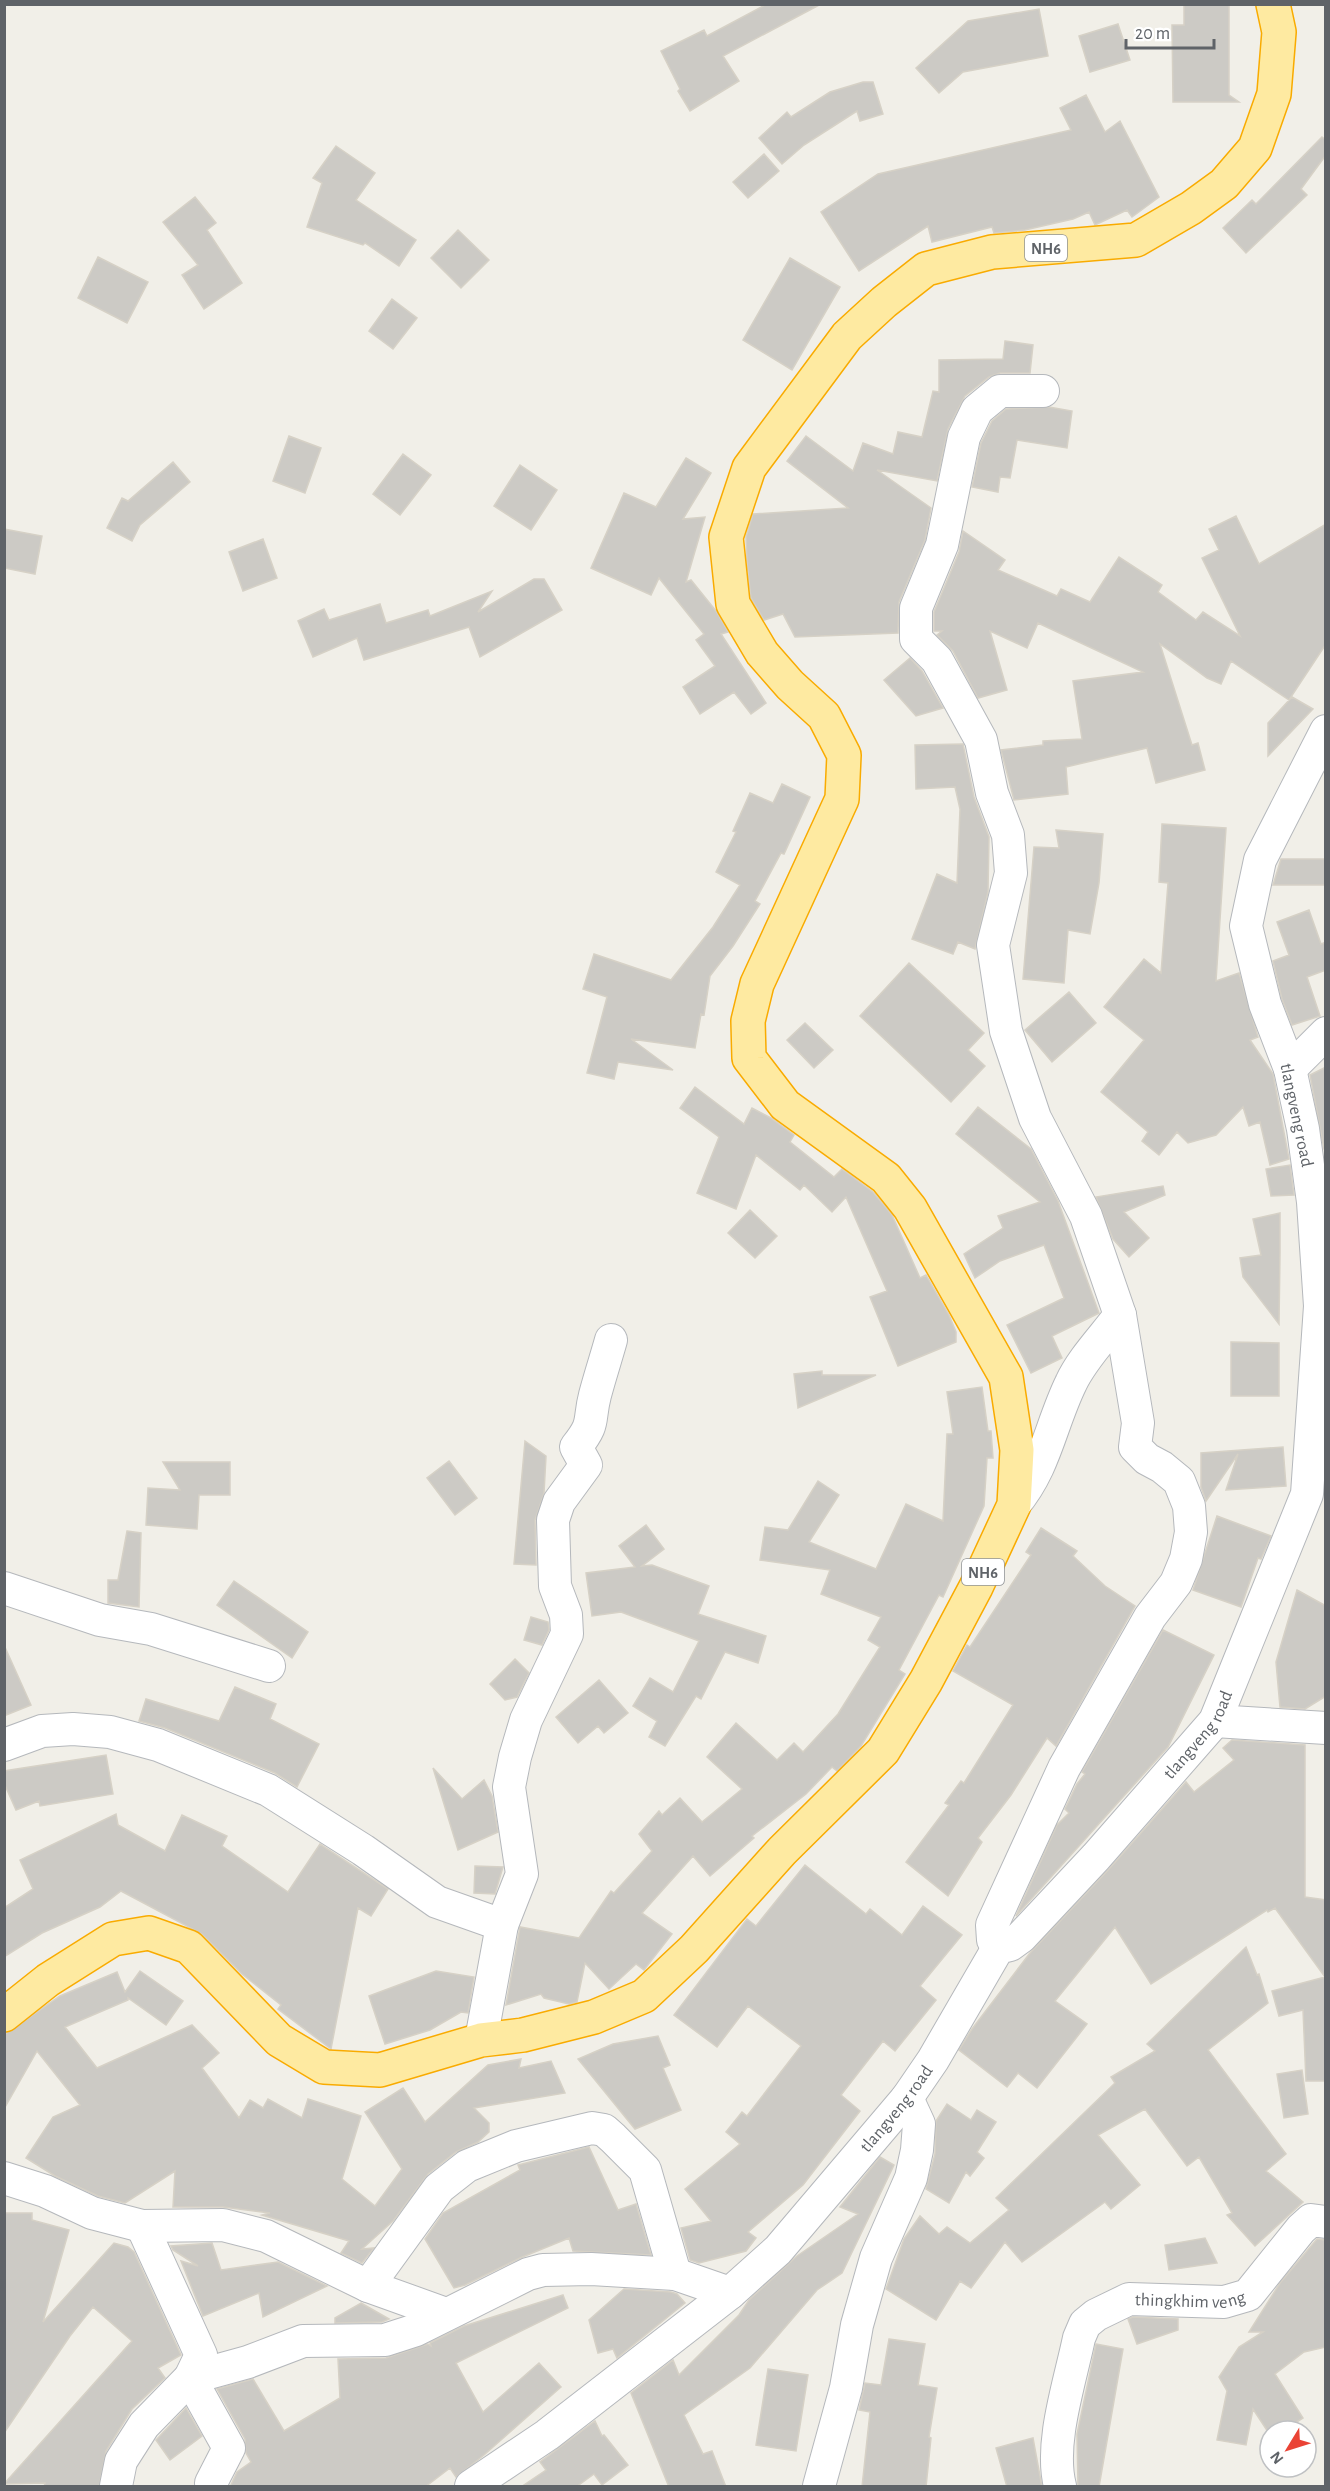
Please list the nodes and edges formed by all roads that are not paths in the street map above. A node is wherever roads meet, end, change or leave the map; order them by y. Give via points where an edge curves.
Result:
1 (1274, 4) edge
2 (1043, 391) dead end
3 (1326, 731) edge
4 (1326, 1032) edge
5 (1290, 1069) junction
6 (1120, 1315) junction
7 (611, 1340) dead end
8 (1014, 1505) junction
9 (4, 1588) edge
10 (268, 1666) dead end
11 (1215, 1721) junction
12 (1326, 1728) edge
13 (4, 1745) edge
14 (502, 1925) junction
15 (998, 1948) junction
16 (4, 2015) edge
17 (480, 2040) junction
18 (907, 2097) junction
19 (4, 2178) edge
20 (1326, 2222) edge
21 (142, 2226) junction
22 (675, 2274) junction
23 (368, 2286) junction
24 (730, 2294) junction
25 (446, 2314) junction
26 (190, 2378) junction
27 (823, 2484) edge
28 (116, 2487) edge
29 (212, 2487) edge
30 (471, 2487) edge
31 (1060, 2487) edge

1 - 8 highway, NH6 via 1279,32 1274,94 1255,148 1224,184 1136,240 992,252 927,268 847,336 749,468 726,537 733,604 762,653 824,716 844,755 842,799 758,984 748,1021 749,1058 784,1105 886,1178 910,1208 1006,1377 1017,1450
2 - 6 street via 1000,391 977,410 964,437 942,545 916,608 916,639 937,660 981,740 992,793 1009,845 1011,873 993,945 1006,1030 1035,1118 1086,1216
3 - 5 street, tlangveng road via 1260,860 1246,926 1265,1004
4 - 5 street
5 - 11 street, tlangveng road via 1313,1202 1320,1306 1307,1494
6 - 8 street via 1071,1382 1047,1451 1028,1488
6 - 15 street via 1138,1423 1135,1447 1179,1481 1189,1506 1191,1532 1176,1583 1150,1617 1064,1768 992,1925
7 - 14 street via 594,1398 594,1415 588,1432 576,1447 586,1465 559,1502 553,1520 555,1586 566,1615 567,1634 526,1720 515,1757 509,1787 522,1874
8 - 17 highway, NH6 via 932,1671 883,1750 782,1851 694,1949 644,1996 594,2017 523,2035
9 - 10 street via 100,1620 151,1629
11 - 12 street
11 - 15 street, tlangveng road via 1021,1937 1010,1946
13 - 14 street via 42,1731 73,1729 110,1732 158,1744 268,1790 437,1902
14 - 17 street
15 - 18 street, tlangveng road
16 - 17 highway, NH6 via 48,1980 113,1939 149,1933 189,1947 279,2040 324,2067 380,2070
18 - 24 street, tlangveng road via 778,2250
18 - 27 street via 919,2124 911,2178 876,2258 857,2325
19 - 21 street via 45,2191 92,2213
20 - 31 street, thingkhim veng via 1311,2220 1301,2229 1248,2295 1224,2302 1129,2299 1085,2324 1078,2338 1059,2441 1056,2472
21 - 23 street via 223,2225 266,2236
21 - 26 street via 201,2355
22 - 23 street via 645,2170 604,2130 592,2128 516,2146 467,2166 439,2188
22 - 24 street
22 - 25 street via 543,2270
23 - 25 street
24 - 30 street, tlangveng road via 547,2435
25 - 26 street via 385,2340 303,2341
26 - 28 street via 144,2425 121,2461
26 - 29 street via 230,2448

